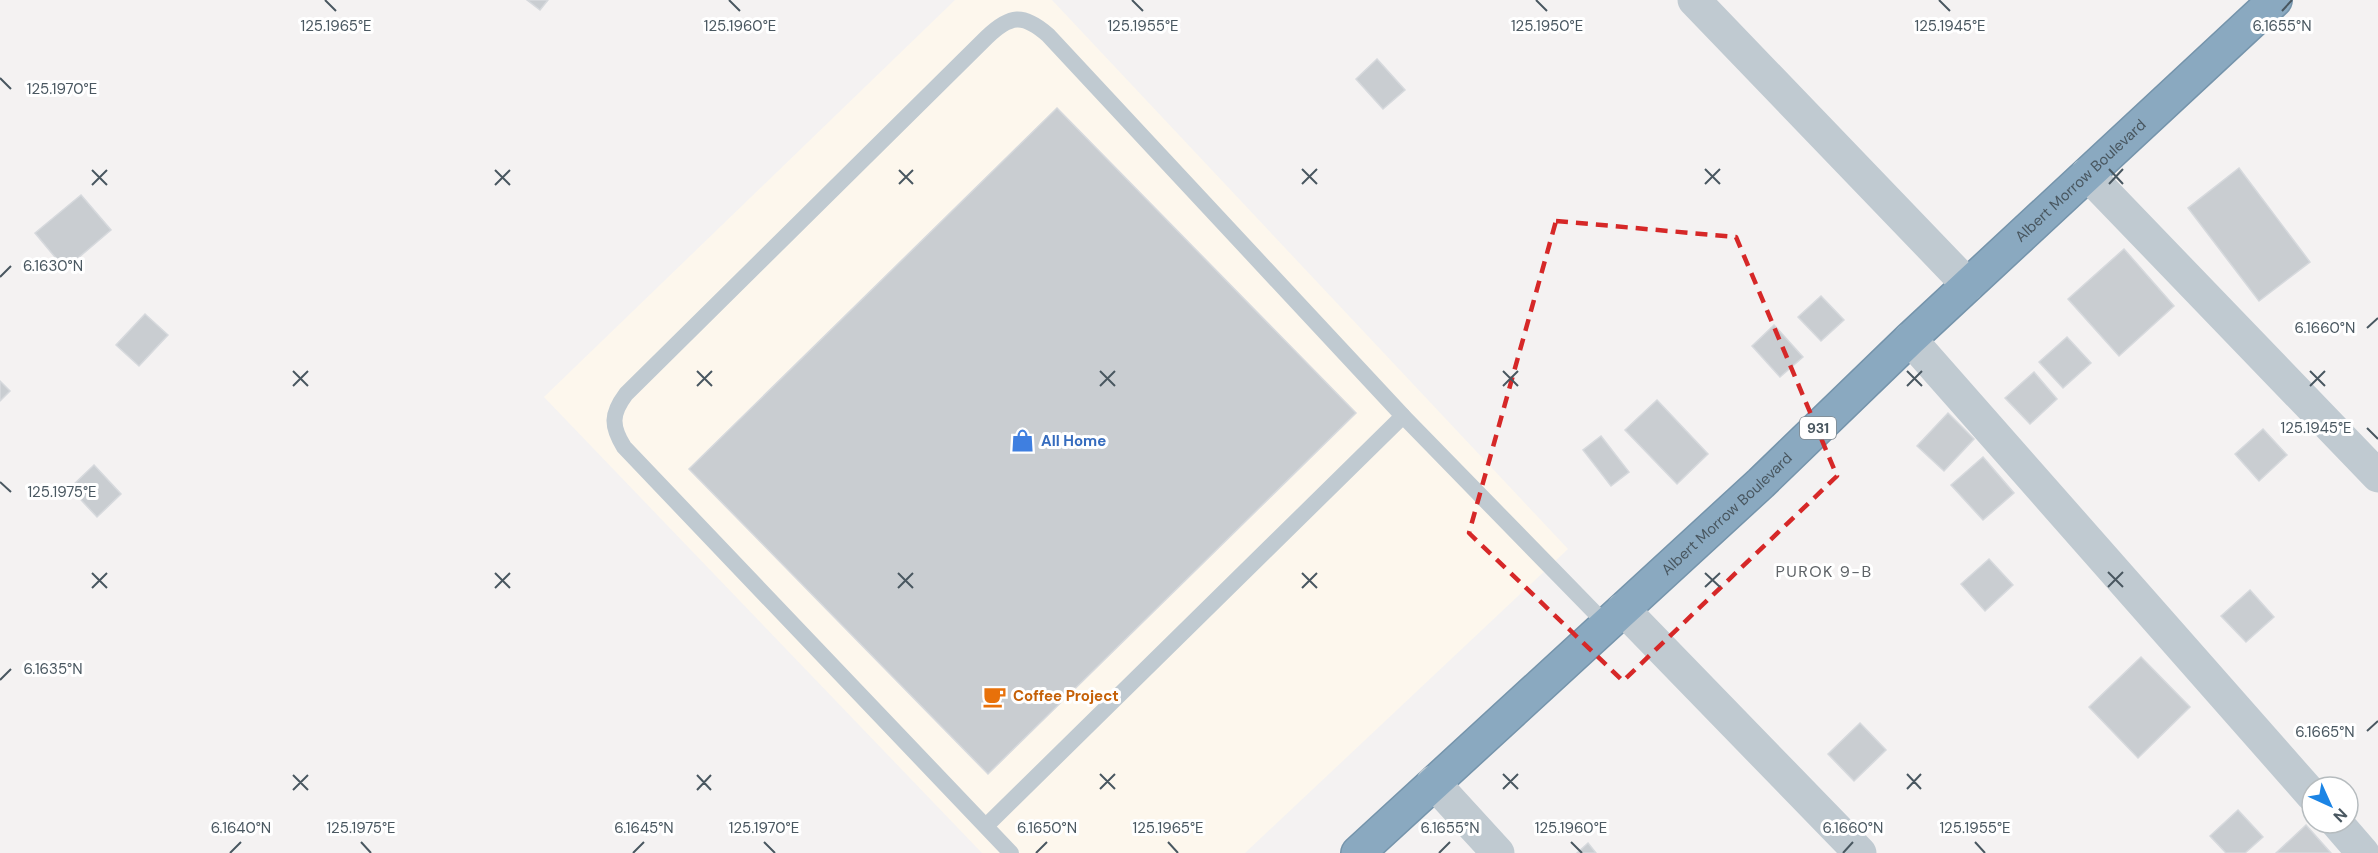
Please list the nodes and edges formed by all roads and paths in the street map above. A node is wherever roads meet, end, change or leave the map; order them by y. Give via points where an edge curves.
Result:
1 (1694, 0) edge
2 (2275, 0) edge
3 (2087, 174) junction
4 (1968, 285) junction
5 (1910, 339) junction
6 (1403, 416) junction
7 (2378, 476) edge
8 (1614, 617) junction
9 (2300, 781) edge
10 (1433, 782) junction
11 (986, 826) junction
12 (2347, 835) edge
13 (1011, 853) edge
14 (1358, 853) edge
15 (1498, 853) edge
16 (1860, 853) edge
17 (2363, 853) edge

1 - 4 street
2 - 3 highway, Albert Morrow Boulevard / 931
3 - 4 highway, Albert Morrow Boulevard / 931
3 - 7 street
4 - 5 highway, Albert Morrow Boulevard / 931
5 - 8 highway, Albert Morrow Boulevard / 931
5 - 9 street
6 - 8 lane
6 - 11 lane
6 - 11 lane via 1048,34 1024,19 1013,19 987,37 626,394 614,417 624,447
8 - 10 highway, Albert Morrow Boulevard / 931
8 - 16 street
10 - 14 highway, Albert Morrow Boulevard / 931
10 - 15 street
11 - 13 lane
12 - 17 street

